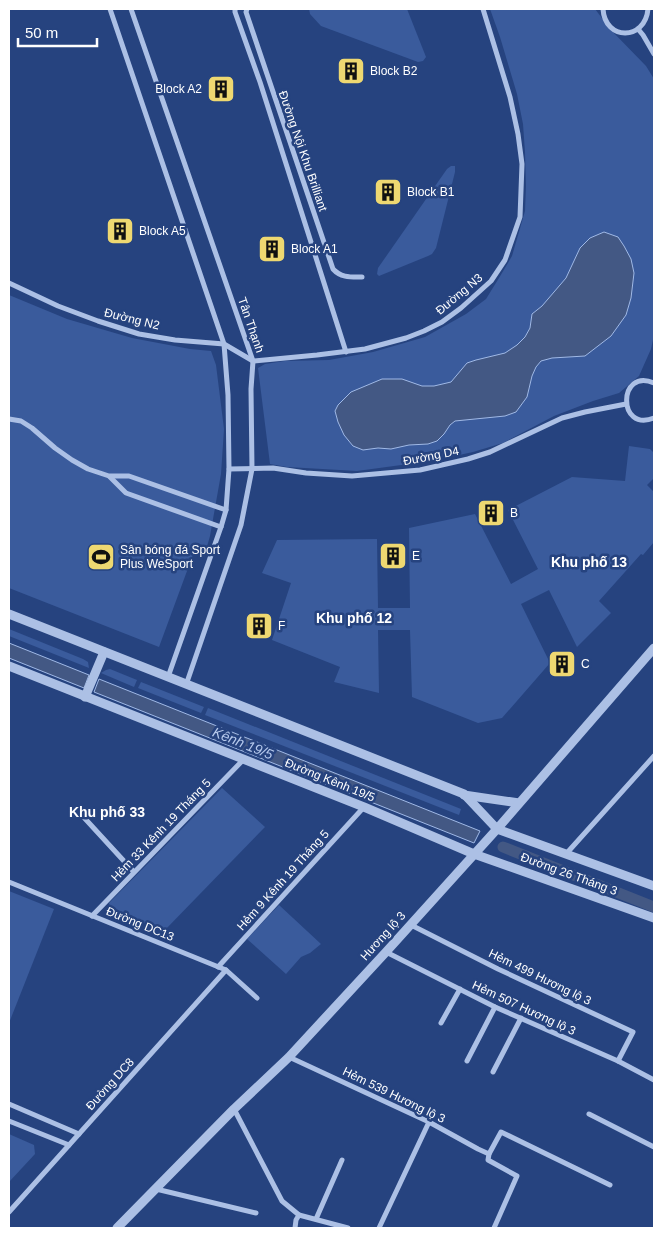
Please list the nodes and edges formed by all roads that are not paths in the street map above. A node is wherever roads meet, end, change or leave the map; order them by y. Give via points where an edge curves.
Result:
1 (110, 9) edge
2 (131, 9) edge
3 (235, 9) edge
4 (247, 9) edge
5 (483, 9) edge
6 (603, 9) edge
7 (648, 9) edge
8 (638, 29) junction
9 (654, 54) edge
10 (362, 277) dead end
11 (9, 283) edge
12 (224, 344) junction
13 (346, 352) junction
14 (253, 361) junction
15 (654, 383) edge
16 (626, 404) junction
17 (654, 418) edge
18 (9, 419) edge
19 (229, 469) junction
20 (252, 469) junction
21 (109, 476) junction
22 (226, 510) junction
23 (221, 527) junction
24 (9, 614) edge
25 (654, 650) edge
26 (104, 652) junction
27 (9, 666) edge
28 (168, 677) junction
29 (186, 685) junction
30 (87, 693) junction
31 (654, 756) edge
32 (244, 759) junction
33 (464, 794) junction
34 (519, 803) junction
35 (364, 807) junction
36 (78, 811) dead end
37 (494, 832) junction
38 (474, 854) junction
39 (566, 854) junction
40 (134, 872) junction
41 (9, 882) edge
42 (654, 886) edge
43 (92, 916) junction
44 (654, 918) edge
45 (410, 925) junction
46 (386, 952) junction
47 (218, 967) junction
48 (226, 970) junction
49 (460, 989) junction
50 (257, 998) dead end
51 (495, 1007) junction
52 (521, 1018) junction
53 (441, 1023) dead end
54 (289, 1056) junction
55 (467, 1061) dead end
56 (618, 1061) junction
57 (493, 1072) dead end
58 (654, 1080) edge
59 (9, 1104) edge
60 (234, 1109) junction
61 (589, 1114) dead end
62 (9, 1121) edge
63 (429, 1122) junction
64 (79, 1134) junction
65 (69, 1145) junction
66 (654, 1147) edge
67 (489, 1154) junction
68 (342, 1160) dead end
69 (610, 1185) dead end
70 (156, 1189) junction
71 (9, 1212) edge
72 (256, 1213) dead end
73 (298, 1215) junction
74 (316, 1219) junction
75 (338, 1227) edge
76 (117, 1228) edge
77 (295, 1228) edge
78 (348, 1228) edge
79 (379, 1228) edge
80 (494, 1228) edge

1 - 12 street
2 - 14 street, Tân Thạnh
3 - 13 street
4 - 10 street, Đường Nội Khu Brilliant via 333,269 343,276
5 - 13 street, Đường N3 via 510,96 522,164 520,217 505,260 491,280 442,322 406,338
6 - 8 street via 607,24 612,29 626,33
7 - 8 street
8 - 9 street
11 - 12 street, Đường N2 via 98,322 139,334
12 - 14 street, Đường N2
12 - 19 street
13 - 14 street, Đường N3
14 - 20 street, Tân Thạnh
15 - 16 street via 637,382 628,391
16 - 17 street via 638,419
16 - 20 street, Đường D4 via 562,418 490,452 420,470 352,476 274,468
18 - 21 street via 26,424 72,460
19 - 20 street, Đường D4
19 - 22 street
20 - 29 street, Tân Thạnh via 241,524
21 - 22 street via 129,476
21 - 23 street via 126,493
22 - 23 street
23 - 28 street
24 - 26 street
25 - 34 street, Hương lộ 3
26 - 28 street
26 - 30 street
27 - 30 street, Đường Kênh 19/5
28 - 29 street
29 - 33 street
30 - 32 street, Đường Kênh 19/5
31 - 39 street
32 - 35 street, Đường Kênh 19/5
32 - 40 street, Hẻm 33 Kênh 19 Tháng 5
33 - 34 street
33 - 37 street
34 - 37 street, Hương lộ 3
35 - 38 street, Đường Kênh 19/5
35 - 47 street, Hẻm 9 Kênh 19 Tháng 5
36 - 40 street
37 - 38 street, Hương lộ 3
37 - 39 street, Đường 26 Tháng 3
38 - 44 street, Đường 26 Tháng 3
38 - 45 street, Hương lộ 3
39 - 42 street, Đường 26 Tháng 3
40 - 43 street, Hẻm 33 Kênh 19 Tháng 5
41 - 43 street, Đường DC13
43 - 47 street, Đường DC13
45 - 46 street, Hương lộ 3
45 - 56 street, Hẻm 499 Hương lộ 3 via 633,1032
46 - 49 street, Hẻm 507 Hương lộ 3
46 - 54 street, Hương lộ 3
47 - 48 street, Đường DC13
48 - 50 street, Đường DC13
48 - 64 street, Đường DC8
49 - 51 street, Hẻm 507 Hương lộ 3
49 - 53 street
51 - 52 street, Hẻm 507 Hương lộ 3
51 - 55 street
52 - 56 street, Hẻm 507 Hương lộ 3
52 - 57 street
54 - 60 street, Hương lộ 3
54 - 63 street, Hẻm 539 Hương lộ 3
56 - 58 street, Hẻm 507 Hương lộ 3
59 - 64 street
60 - 70 street, Hương lộ 3
60 - 73 street via 282,1201
61 - 66 street
62 - 65 street
63 - 67 street, Hẻm 539 Hương lộ 3
63 - 79 street
64 - 65 street, Đường DC8
65 - 71 street, Đường DC8
67 - 69 street via 501,1132
67 - 80 street, Hẻm 539 Hương lộ 3 via 488,1160 517,1176
68 - 74 street
70 - 72 street
70 - 76 street, Hương lộ 3
73 - 74 street
73 - 77 street
74 - 75 street
75 - 78 street

